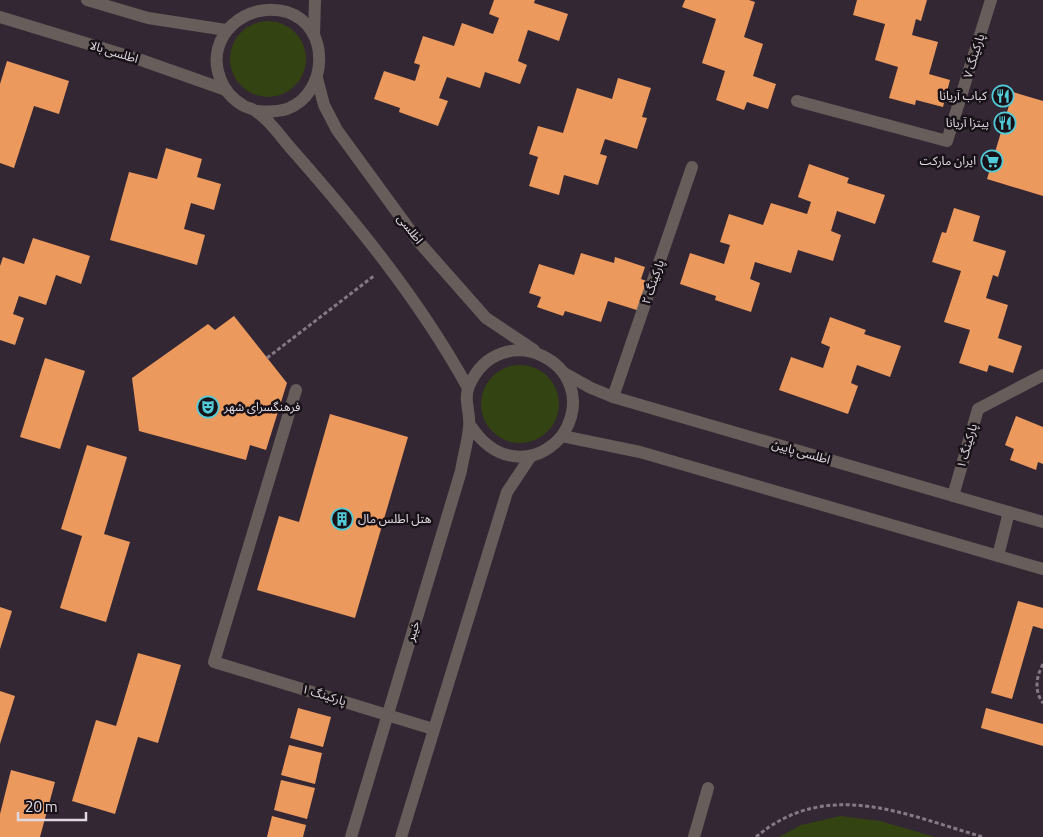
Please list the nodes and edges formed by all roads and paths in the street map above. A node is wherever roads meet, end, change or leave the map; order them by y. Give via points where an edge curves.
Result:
1 (87, 0) edge
2 (262, 0) edge
3 (315, 0) edge
4 (991, 0) edge
5 (254, 10) junction
6 (0, 17) edge
7 (226, 30) junction
8 (314, 35) junction
9 (317, 78) junction
10 (226, 90) junction
11 (797, 101) dead end
12 (257, 111) junction
13 (692, 167) dead end
14 (388, 266) junction
15 (538, 353) junction
16 (267, 358) dead end
17 (564, 372) junction
18 (1043, 375) edge
19 (468, 388) junction
20 (296, 390) dead end
21 (614, 397) junction
22 (470, 425) junction
23 (562, 436) junction
24 (531, 456) junction
25 (953, 496) junction
26 (1010, 512) junction
27 (1043, 522) edge
28 (998, 556) junction
29 (1043, 569) edge
30 (1043, 664) edge
31 (1043, 704) edge
32 (386, 715) junction
33 (433, 729) junction
34 (708, 788) dead end
35 (351, 837) edge
36 (401, 837) edge
37 (694, 837) edge
38 (756, 837) edge
39 (983, 837) edge

1 - 7 street via 148,18
2 - 5 street
3 - 8 street
4 - 11 street, پارکینگ ۷ via 948,140
5 - 7 street
5 - 8 street via 271,8 288,12
6 - 10 street, اطلسی بالا
7 - 10 street via 216,60
8 - 9 street via 320,56
9 - 12 street via 300,102 287,109
9 - 15 street, اطلسی via 324,105 337,130 418,241 486,318
10 - 12 street via 235,100
12 - 14 street via 332,195
13 - 21 street, پارکینگ ۲
14 - 16 path
14 - 19 street via 431,324
15 - 17 street
15 - 19 street via 503,352 476,372
17 - 21 street, اطلسی پایین
17 - 23 street via 573,404 570,421
18 - 25 street, پارکینگ ۱ via 978,409
19 - 22 street via 466,406
20 - 32 street, پارکینگ ۱ via 214,662
21 - 25 street, اطلسی پایین
22 - 24 street via 480,440 495,452 513,457
22 - 32 street, خیبر via 461,472
23 - 24 street via 548,449
23 - 28 street via 640,452
24 - 33 street via 507,492
25 - 26 street, اطلسی پایین
26 - 27 street, اطلسی پایین
26 - 28 street
28 - 29 street
30 - 31 path via 1037,674 1036,688
32 - 33 street, پارکینگ ۱
32 - 35 street, خیبر
33 - 36 street
34 - 37 street
38 - 39 path via 796,812 840,803 884,808

